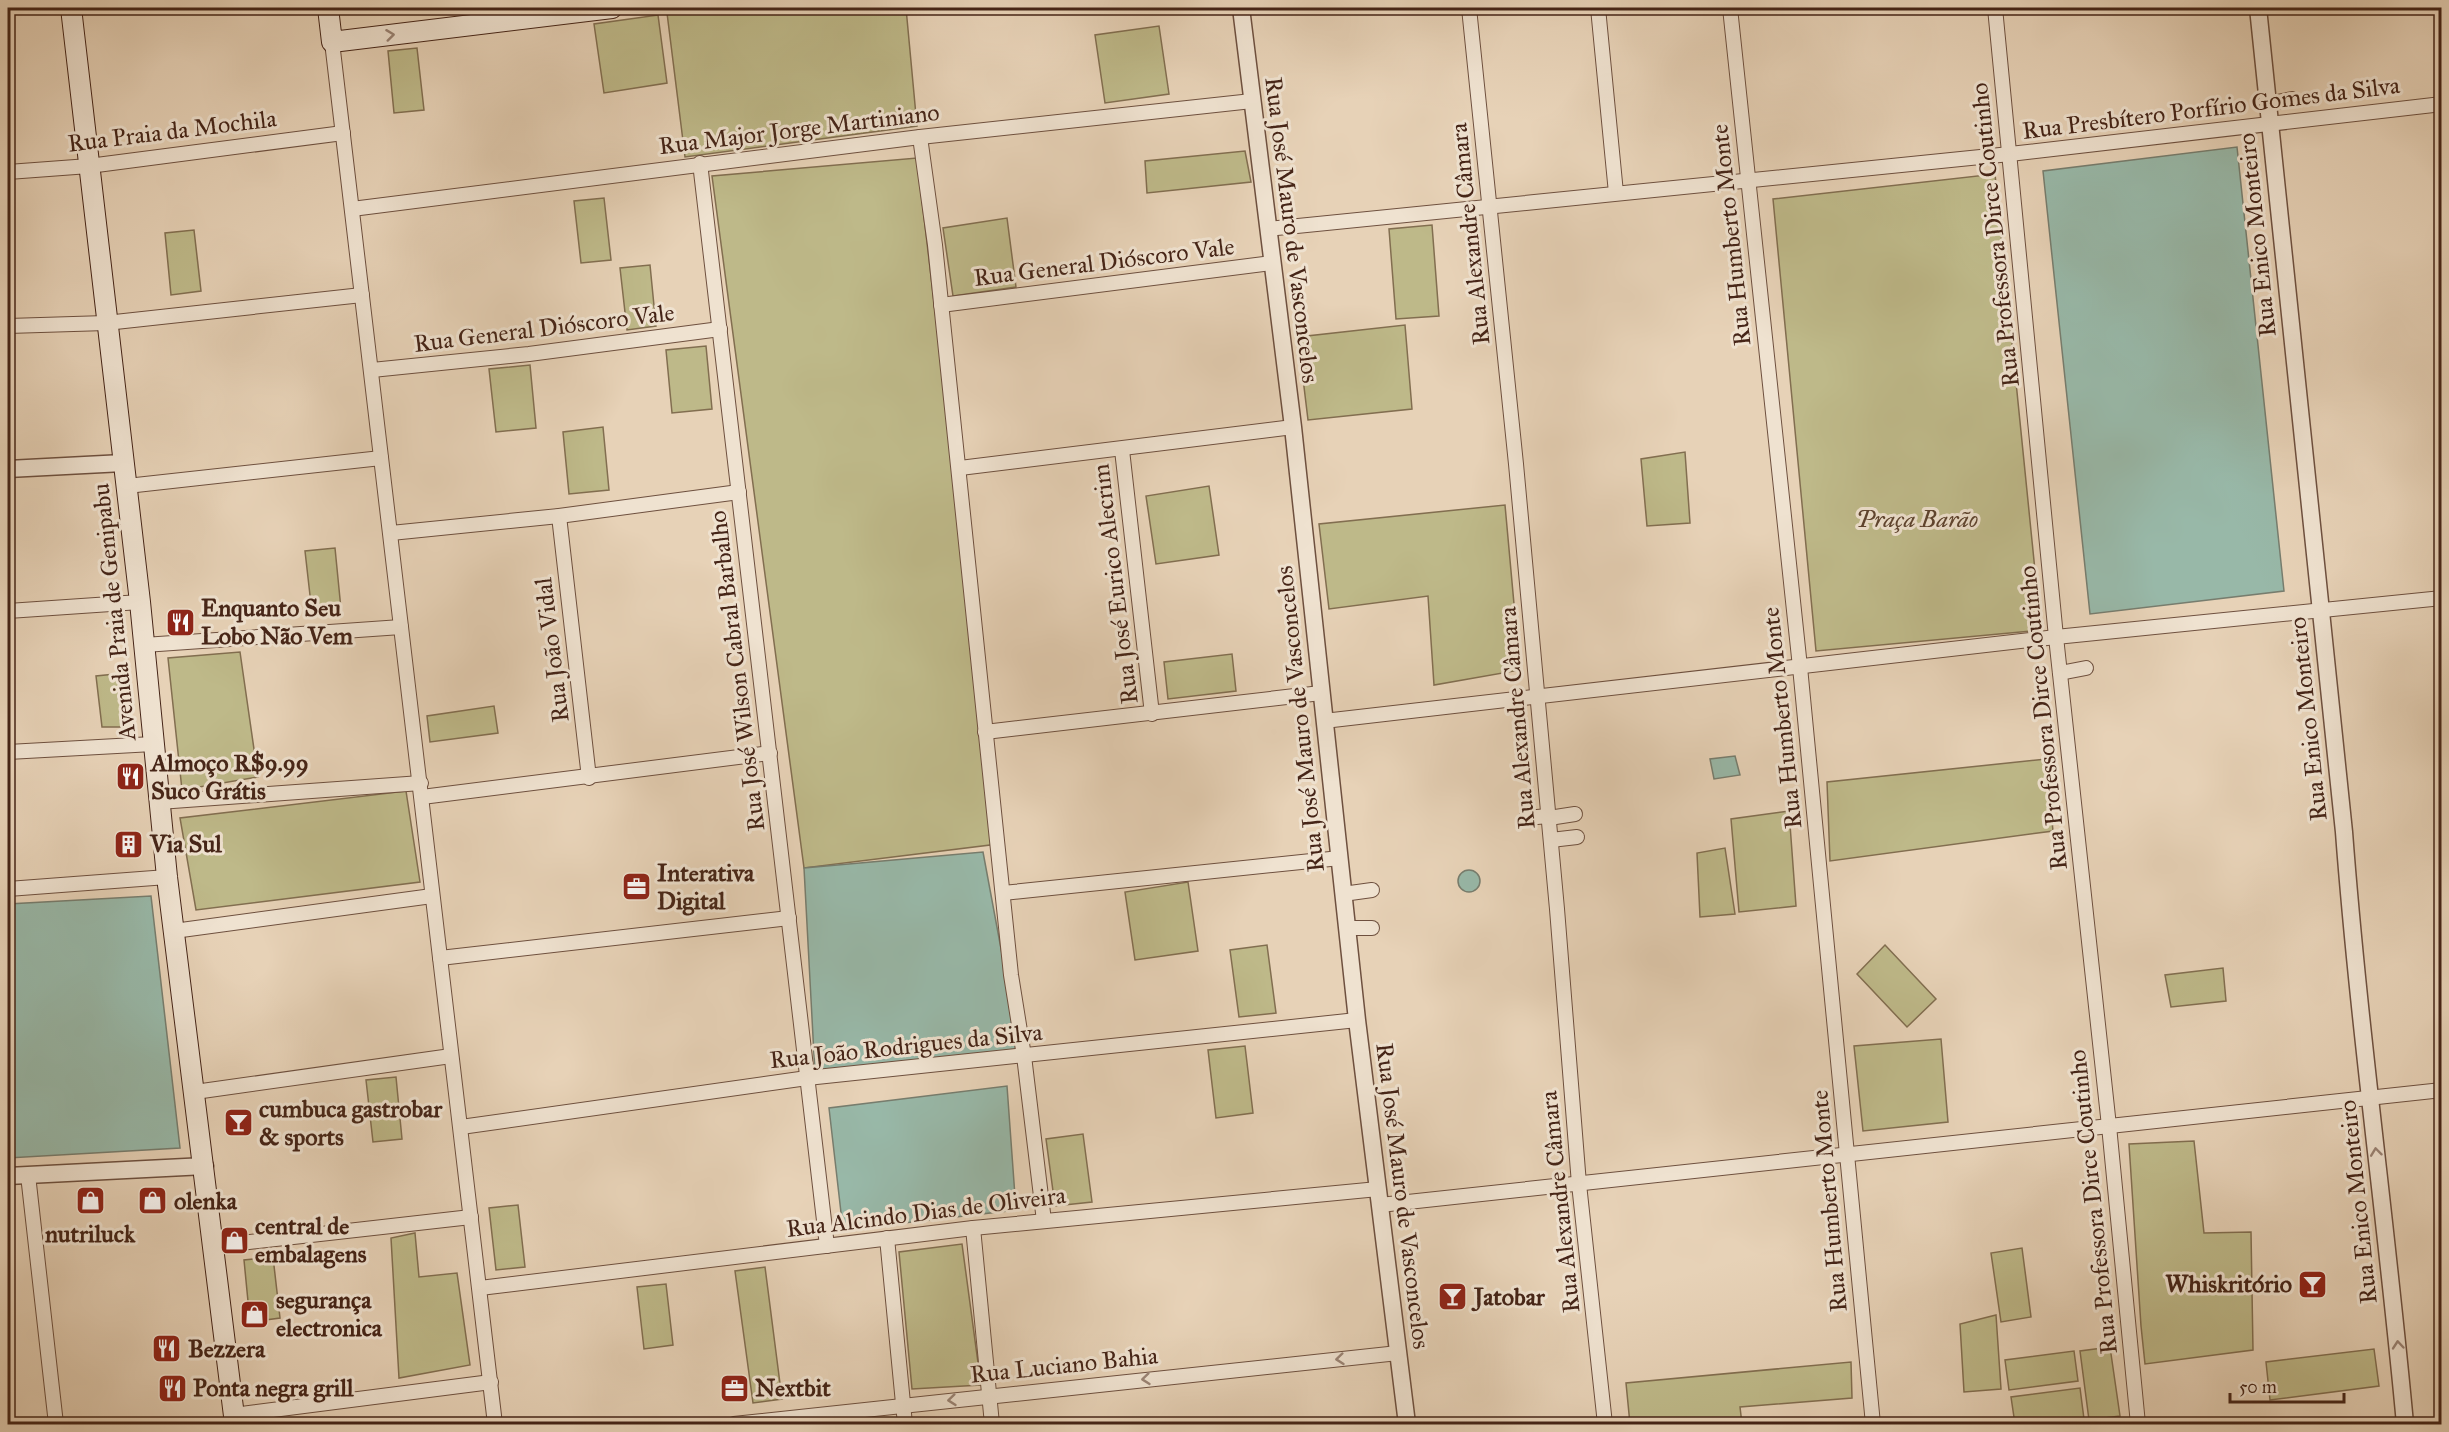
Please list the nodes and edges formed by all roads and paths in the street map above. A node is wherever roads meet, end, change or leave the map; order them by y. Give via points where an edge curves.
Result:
1 (71, 8) edge
2 (328, 8) edge
3 (612, 8) edge
4 (1240, 8) edge
5 (1469, 8) edge
6 (1598, 8) edge
7 (1730, 8) edge
8 (1995, 8) edge
9 (2258, 8) edge
10 (332, 42) junction
11 (2292, 99) dead end
12 (1252, 101) junction
13 (2267, 104) junction
14 (2442, 104) edge
15 (2269, 123) junction
16 (343, 133) junction
17 (920, 137) junction
18 (2010, 154) junction
19 (700, 163) junction
20 (88, 166) junction
21 (8, 172) edge
22 (1747, 179) junction
23 (1616, 192) junction
24 (1489, 208) junction
25 (352, 209) junction
26 (1268, 229) junction
27 (1272, 263) junction
28 (362, 295) junction
29 (941, 305) junction
30 (106, 322) junction
31 (8, 326) edge
32 (720, 329) junction
33 (372, 370) junction
34 (1293, 428) junction
35 (1122, 450) junction
36 (381, 458) junction
37 (123, 463) junction
38 (960, 468) junction
39 (8, 469) edge
40 (127, 486) junction
41 (739, 492) junction
42 (559, 516) junction
43 (391, 533) junction
44 (2442, 598) edge
45 (140, 602) junction
46 (2321, 610) junction
47 (8, 611) edge
48 (401, 627) junction
49 (2056, 637) junction
50 (144, 645) junction
51 (1800, 667) junction
52 (2086, 668) dead end
53 (2060, 673) junction
54 (1321, 693) junction
55 (1537, 696) junction
56 (1152, 714) junction
57 (1324, 721) junction
58 (985, 732) junction
59 (153, 744) junction
60 (8, 752) edge
61 (770, 753) junction
62 (589, 778) junction
63 (421, 783) junction
64 (422, 797) junction
65 (159, 802) junction
66 (1575, 814) dead end
67 (1549, 817) junction
68 (1526, 818) dead end
69 (1577, 837) dead end
70 (1551, 840) junction
71 (1340, 858) junction
72 (167, 877) junction
73 (8, 889) edge
74 (1372, 890) dead end
75 (1003, 893) junction
76 (1343, 894) junction
77 (432, 896) junction
78 (789, 918) junction
79 (1347, 928) junction
80 (1372, 928) dead end
81 (174, 931) junction
82 (440, 958) junction
83 (1357, 1020) junction
84 (451, 1056) junction
85 (1024, 1056) junction
86 (807, 1078) junction
87 (2442, 1090) edge
88 (195, 1092) junction
89 (2371, 1099) junction
90 (2109, 1126) junction
91 (461, 1127) junction
92 (1848, 1155) junction
93 (205, 1166) junction
94 (28, 1175) junction
95 (8, 1176) edge
96 (1579, 1184) junction
97 (1379, 1197) junction
98 (471, 1217) junction
99 (1044, 1221) junction
100 (973, 1228) junction
101 (887, 1238) junction
102 (214, 1246) junction
103 (827, 1246) junction
104 (480, 1288) junction
105 (1398, 1353) junction
106 (491, 1382) junction
107 (988, 1396) junction
108 (902, 1405) junction
109 (234, 1420) edge
110 (56, 1425) edge
111 (495, 1425) edge
112 (735, 1425) edge
113 (905, 1425) edge
114 (992, 1425) edge
115 (1407, 1425) edge
116 (1605, 1425) edge
117 (1873, 1425) edge
118 (2138, 1425) edge
119 (2405, 1425) edge

1 - 20 main road, Avenida Praia de Genipabu
2 - 10 main road
10 -> 3 main road
4 - 12 street, Rua José Mauro de Vasconcelos
5 - 24 street, Rua Alexandre Câmara
6 - 23 street
7 - 22 street, Rua Humberto Monte
8 - 18 street, Rua Professora Dirce Coutinho
9 - 13 street, Rua Enico Monteiro
10 - 16 street
11 - 13 street
12 - 17 street, Rua Major Jorge Martiniano
12 - 26 street, Rua José Mauro de Vasconcelos
13 - 15 street, Rua Enico Monteiro
14 - 15 street, Rua Presbítero Porfírio Gomes da Silva
15 - 18 street, Rua Presbítero Porfírio Gomes da Silva
15 - 46 street, Rua Enico Monteiro
16 - 20 street, Rua Praia da Mochila
16 - 25 street
17 - 19 street, Rua Major Jorge Martiniano
17 - 29 street
18 - 22 street, Rua Presbítero Porfírio Gomes da Silva
18 - 49 street, Rua Professora Dirce Coutinho
19 - 25 street, Rua Major Jorge Martiniano
19 - 32 street, Rua José Wilson Cabral Barbalho
20 - 21 street, Rua Praia da Mochila
20 - 30 main road, Avenida Praia de Genipabu
22 - 23 street, Rua Presbítero Porfírio Gomes da Silva
22 - 51 street, Rua Humberto Monte
23 - 24 street, Rua Presbítero Porfírio Gomes da Silva
24 - 26 street, Rua Presbítero Porfírio Gomes da Silva
24 - 55 street, Rua Alexandre Câmara
25 - 28 street
26 - 27 street, Rua José Mauro de Vasconcelos
27 - 29 street, Rua General Dióscoro Vale
27 - 34 street, Rua José Mauro de Vasconcelos
28 - 30 street
28 - 33 street
29 - 38 street
30 - 31 street
30 - 37 main road, Avenida Praia de Genipabu
32 - 33 street, Rua General Dióscoro Vale
32 - 41 street, Rua José Wilson Cabral Barbalho
33 - 36 street
34 - 35 street
34 - 54 street, Rua José Mauro de Vasconcelos
35 - 38 street
35 - 56 street, Rua José Eurico Alecrim
36 - 40 street
36 - 43 street
37 - 39 street
37 - 40 main road, Avenida Praia de Genipabu
38 - 58 street
40 - 45 main road, Avenida Praia de Genipabu
41 - 42 street
41 - 61 street, Rua José Wilson Cabral Barbalho
42 - 43 street
42 - 62 street, Rua João Vidal
43 - 48 street
44 - 46 street
45 - 47 street
45 - 50 main road, Avenida Praia de Genipabu
46 - 49 street
46 - 89 street, Rua Enico Monteiro
48 - 50 street
48 - 63 street
49 - 51 street
49 - 53 street, Rua Professora Dirce Coutinho
50 - 59 main road, Avenida Praia de Genipabu
51 - 55 street
51 - 92 street, Rua Humberto Monte
52 - 53 street
53 - 90 street, Rua Professora Dirce Coutinho
54 - 56 street
54 - 57 street, Rua José Mauro de Vasconcelos
55 - 57 street
55 - 67 street, Rua Alexandre Câmara
56 - 58 street
57 - 71 street, Rua José Mauro de Vasconcelos
58 - 75 street
59 - 60 street
59 - 65 main road, Avenida Praia de Genipabu
61 - 62 street
61 - 78 street, Rua José Wilson Cabral Barbalho
62 - 64 street
63 - 64 street
63 - 65 street
64 - 77 street
65 - 72 main road, Avenida Praia de Genipabu
66 - 67 street
67 - 68 street
67 - 70 street, Rua Alexandre Câmara
69 - 70 street
70 - 96 street, Rua Alexandre Câmara
71 - 75 street
71 - 76 street, Rua José Mauro de Vasconcelos
72 - 73 street
72 - 81 main road, Avenida Praia de Genipabu
74 - 76 street
75 - 85 street
76 - 79 street, Rua José Mauro de Vasconcelos
77 - 81 street
77 - 82 street
78 - 82 street
78 - 86 street, Rua José Wilson Cabral Barbalho
79 - 80 street
79 - 83 street, Rua José Mauro de Vasconcelos
81 - 88 main road, Avenida Praia de Genipabu
82 - 84 street
83 - 85 street, Rua João Rodrigues da Silva
83 - 97 street, Rua José Mauro de Vasconcelos
84 - 88 street
84 - 91 street
85 - 86 street, Rua João Rodrigues da Silva
85 - 99 street
86 - 91 street, Rua João Rodrigues da Silva
86 - 103 street, Rua José Wilson Cabral Barbalho
87 - 89 street, Rua Alcindo Dias de Oliveira
88 - 93 main road, Avenida Praia de Genipabu
89 - 90 street, Rua Alcindo Dias de Oliveira
119 -> 89 street, Rua Enico Monteiro
90 - 92 street, Rua Alcindo Dias de Oliveira
90 - 118 street, Rua Professora Dirce Coutinho
91 - 98 street
92 - 96 street, Rua Alcindo Dias de Oliveira
92 - 117 street, Rua Humberto Monte
93 - 94 street
93 - 102 main road, Avenida Praia de Genipabu
94 - 95 street
94 - 110 street
96 - 97 street, Rua Alcindo Dias de Oliveira
96 - 116 street, Rua Alexandre Câmara
97 - 99 street, Rua Alcindo Dias de Oliveira
97 - 105 street, Rua José Mauro de Vasconcelos
98 - 102 street
98 - 104 street
99 - 100 street, Rua Alcindo Dias de Oliveira
100 - 101 street, Rua Alcindo Dias de Oliveira
100 - 107 street
101 - 103 street, Rua Alcindo Dias de Oliveira
101 - 108 street
102 - 109 main road, Avenida Praia de Genipabu
103 - 104 street, Rua Alcindo Dias de Oliveira
104 - 106 street
105 -> 107 street, Rua Luciano Bahia
105 - 115 street, Rua José Mauro de Vasconcelos
106 - 109 street
106 - 111 street
107 -> 108 street, Rua Luciano Bahia
107 - 114 street
108 - 112 street, Rua Luciano Bahia
108 - 113 street

